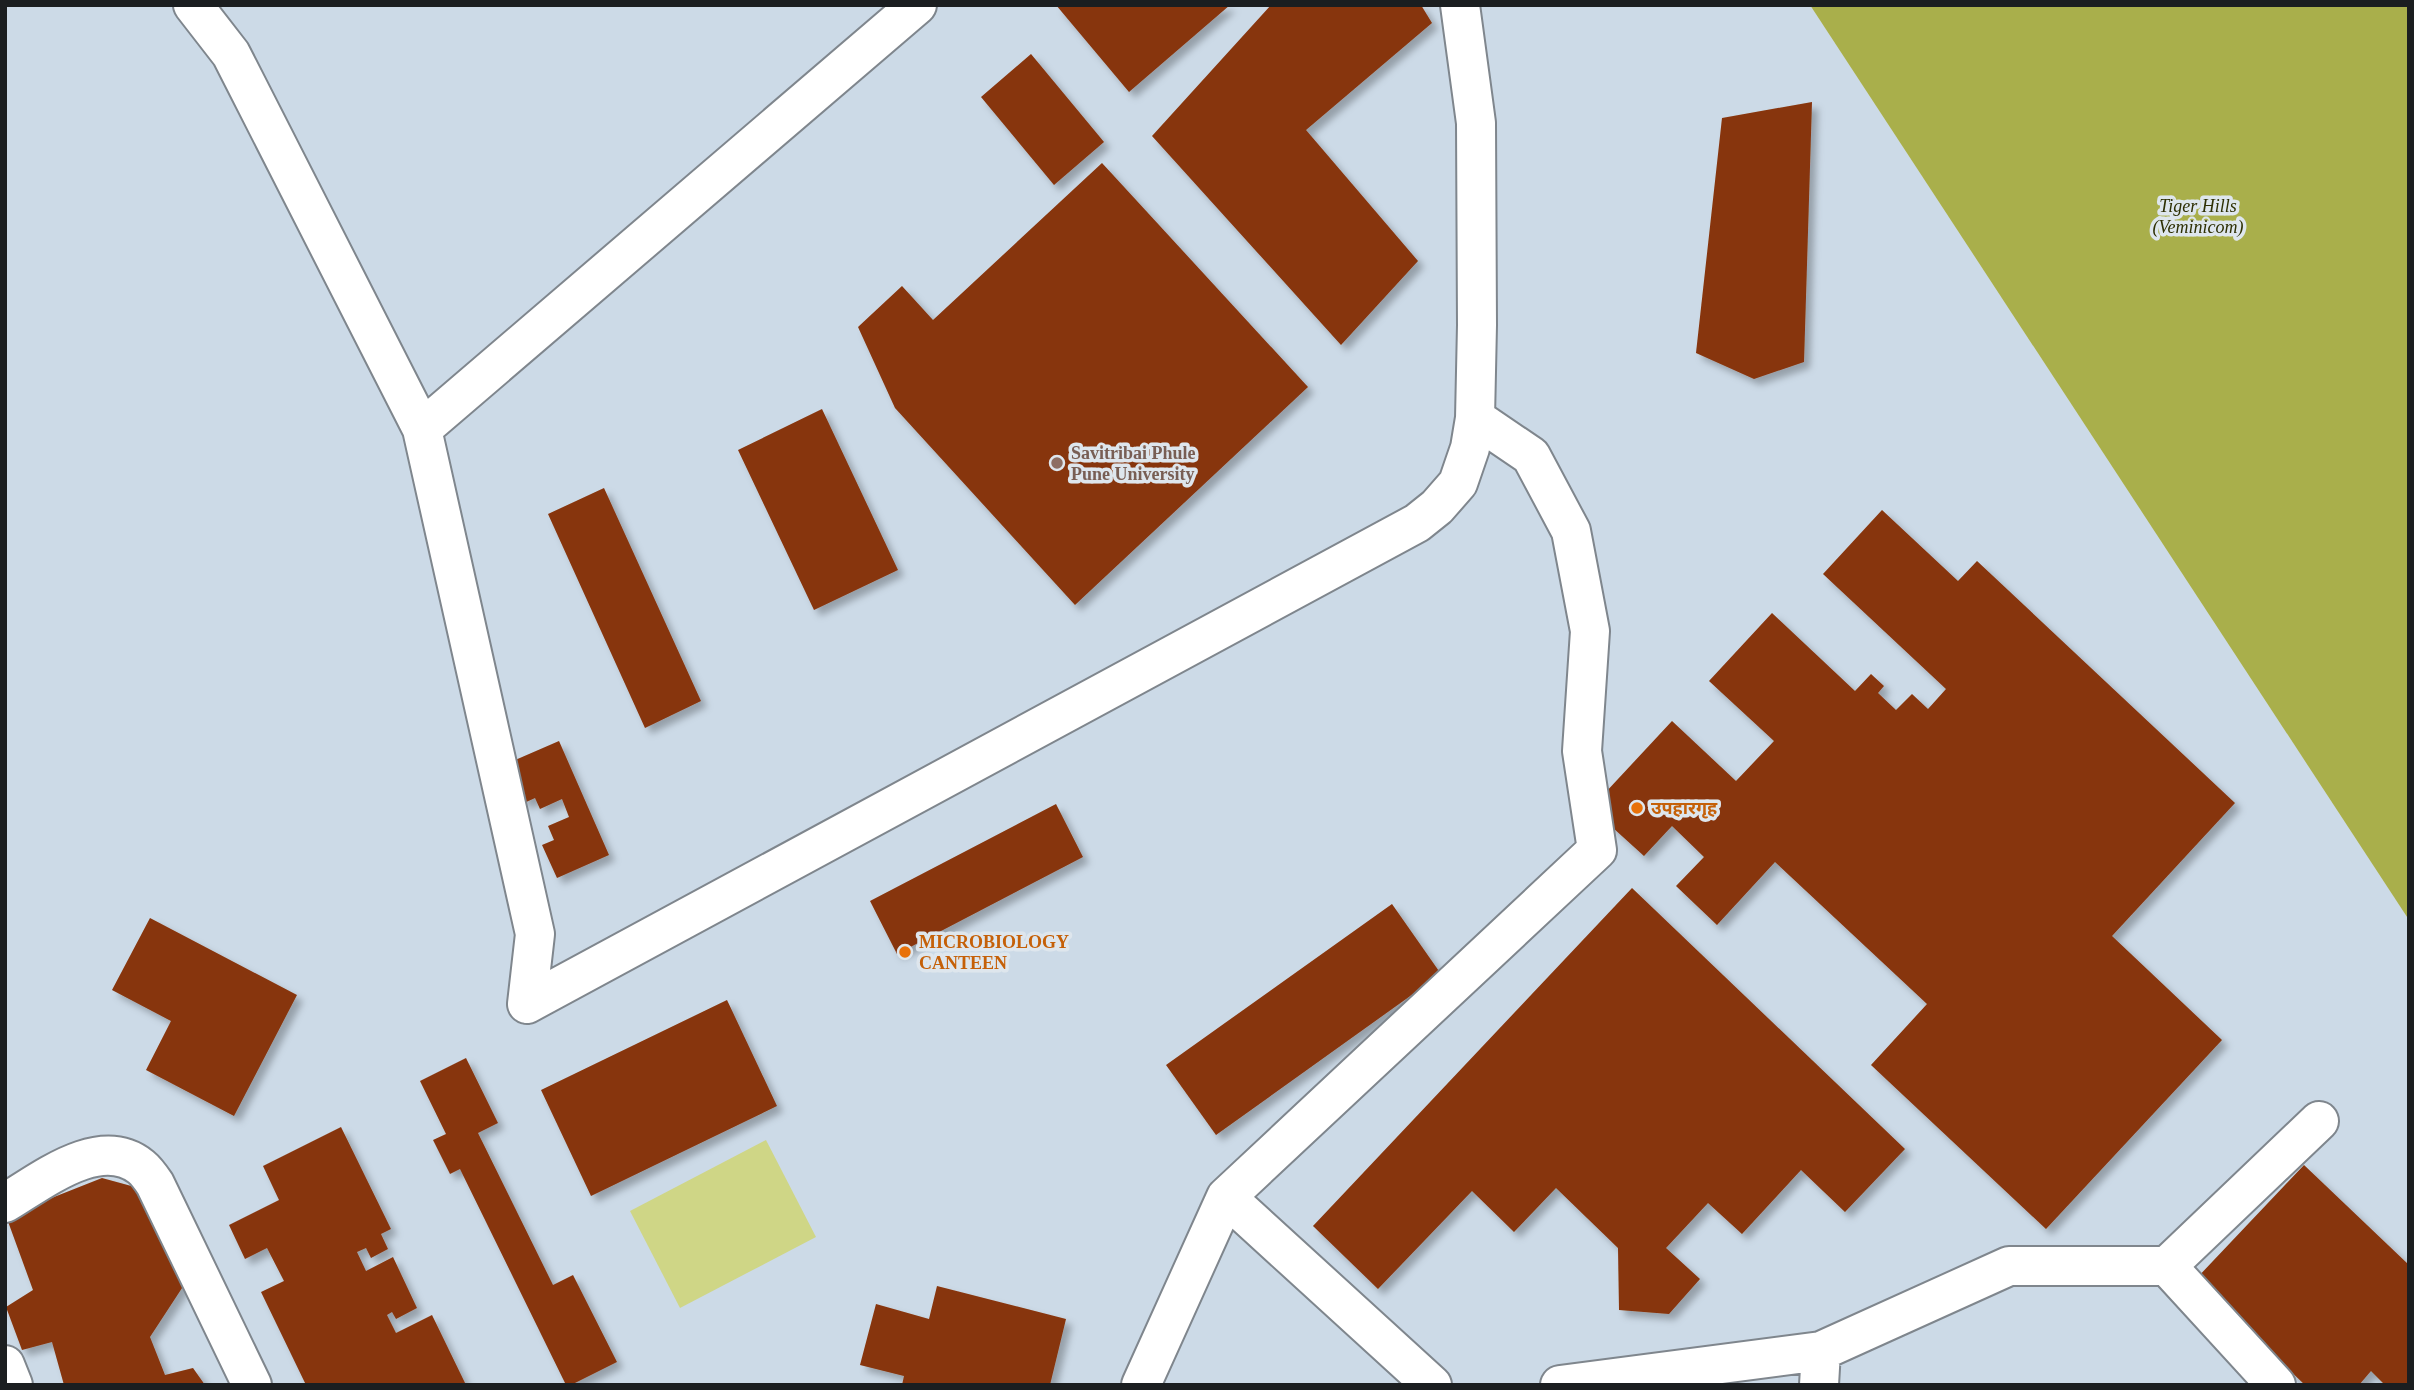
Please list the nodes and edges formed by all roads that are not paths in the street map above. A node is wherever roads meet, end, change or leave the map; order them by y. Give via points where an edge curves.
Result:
1 (193, 5) edge
2 (917, 5) edge
3 (1460, 5) edge
4 (1475, 418) junction
5 (422, 429) junction
6 (2319, 1121) dead end
7 (1226, 1197) junction
8 (5, 1203) edge
9 (2167, 1266) junction
10 (5, 1365) edge
11 (1820, 1368) edge
12 (13, 1385) edge
13 (252, 1385) edge
14 (1141, 1385) edge
15 (1432, 1385) edge
16 (1560, 1385) edge
17 (2276, 1385) edge

1 - 5 lane via 231,54
2 - 5 lane
3 - 4 lane via 1476,123
4 - 5 lane via 1458,483 1418,523 527,1004 535,934
4 - 7 lane via 1531,456 1571,531 1590,631 1582,751 1597,850
6 - 9 lane
7 - 14 lane
7 - 15 lane
8 - 13 lane via 80,1159 123,1157 141,1167 155,1184
9 - 11 lane via 2010,1266
9 - 17 lane
10 - 12 lane
11 - 16 lane

